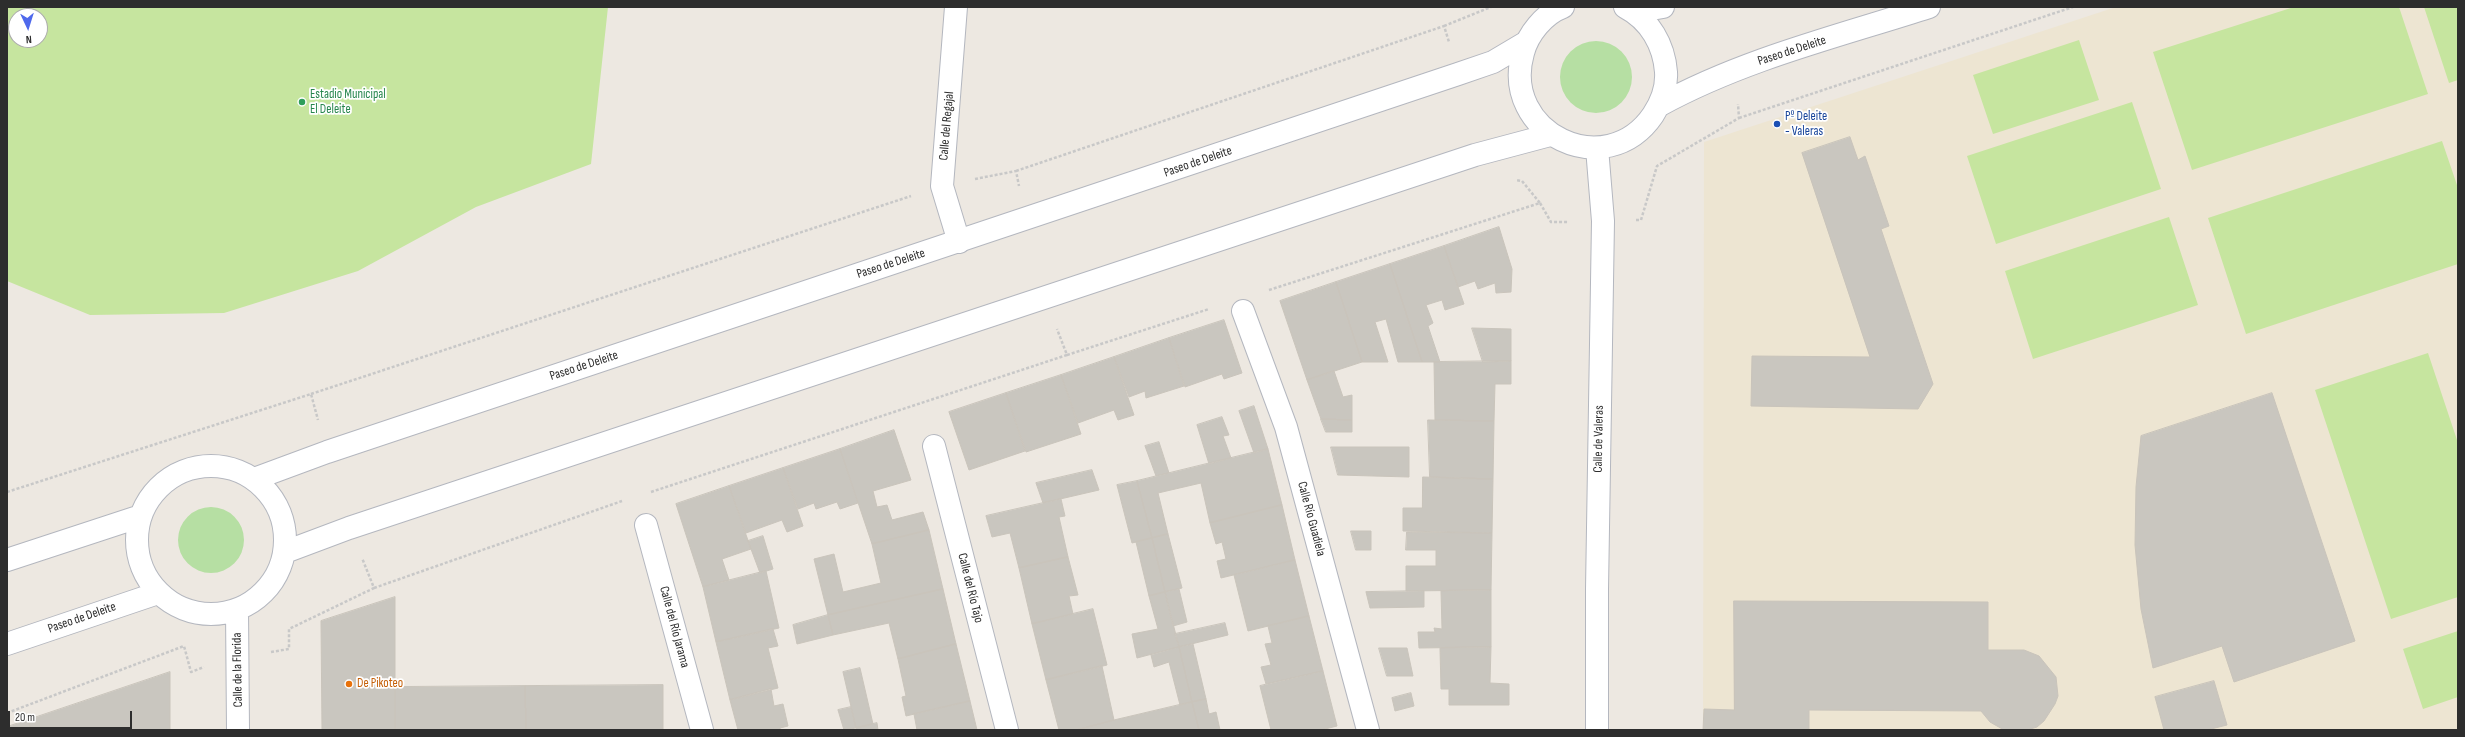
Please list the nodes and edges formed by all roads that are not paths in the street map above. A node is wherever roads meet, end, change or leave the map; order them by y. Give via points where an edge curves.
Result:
1 (956, 7) edge
2 (1563, 7) edge
3 (1663, 7) edge
4 (1929, 7) edge
5 (1629, 9) edge
6 (1525, 43) junction
7 (1660, 105) junction
8 (1550, 134) junction
9 (1598, 148) junction
10 (959, 242) junction
11 (1243, 311) dead end
12 (934, 446) dead end
13 (254, 480) junction
14 (138, 516) junction
15 (646, 525) dead end
16 (285, 552) junction
17 (7, 560) edge
18 (158, 593) junction
19 (237, 610) junction
20 (7, 644) edge
21 (238, 730) edge
22 (702, 730) edge
23 (1007, 730) edge
24 (1368, 730) edge
25 (1598, 730) edge

1 - 10 main road, Calle del Regajal via 942,186
2 - 6 main road via 1539,24
3 - 5 main road
4 - 7 main road, Paseo de Deleite via 1734,70
5 - 7 main road via 1653,30 1664,54 1667,80
6 - 8 main road via 1518,68 1521,93 1532,116
6 - 10 main road, Paseo de Deleite via 1493,62
7 - 9 main road via 1645,126 1623,141
8 - 9 main road via 1572,145
8 - 16 main road via 1475,155 349,528
9 - 25 main road, Calle de Valeras via 1603,221 1597,589
10 - 13 main road, Paseo de Deleite via 326,452
11 - 24 main road, Calle Río Guadiela via 1286,427
12 - 23 main road, Calle del Río Tajo
13 - 14 main road via 232,469 220,467 207,466 182,471 161,485
13 - 16 main road via 270,494 280,511 285,531
14 - 17 main road
14 - 18 main road via 137,551 144,574
15 - 22 main road, Calle del Río Jarama
16 - 19 main road via 279,570 269,587 254,601
18 - 19 main road via 174,605 195,613 216,615
18 - 20 main road, Paseo de Deleite
19 - 21 main road, Calle de la Florida

